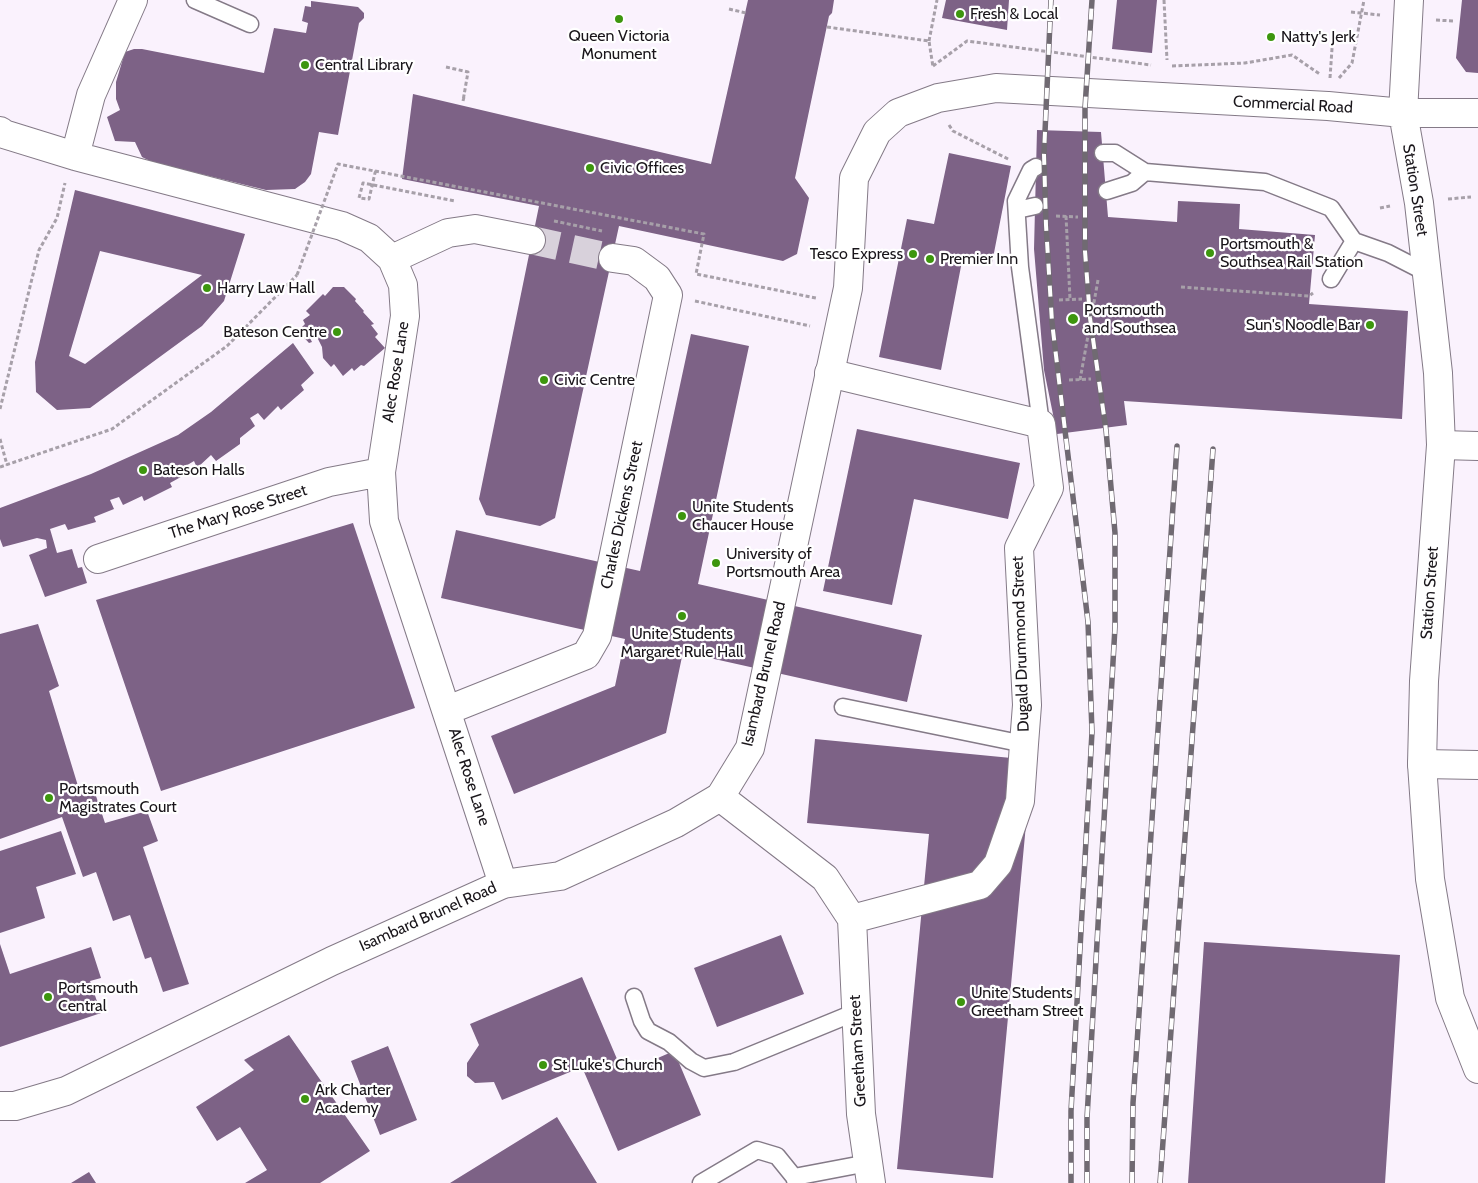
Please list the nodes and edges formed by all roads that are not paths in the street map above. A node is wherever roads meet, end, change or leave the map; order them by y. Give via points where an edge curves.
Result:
1 (133, 0) edge
2 (195, 0) edge
3 (1409, 0) edge
4 (250, 24) dead end
5 (1109, 93) joint
6 (1402, 113) junction
7 (1478, 113) edge
8 (0, 131) edge
9 (1103, 153) dead end
10 (73, 155) junction
11 (1034, 169) road end
12 (1145, 172) junction
13 (1107, 191) dead end
14 (1035, 206) dead end
15 (1017, 210) junction
16 (532, 240) tunnel mouth
17 (1354, 241) junction
18 (613, 258) tunnel mouth
19 (392, 259) junction
20 (1427, 273) junction
21 (1331, 279) road end
22 (829, 373) junction
23 (1041, 424) junction
24 (1441, 445) junction
25 (1478, 446) edge
26 (381, 472) junction
27 (98, 559) dead end
28 (844, 707) dead end
29 (448, 710) junction
30 (1024, 744) junction
31 (1422, 764) junction
32 (1478, 765) edge
33 (720, 797) junction
34 (503, 884) junction
35 (852, 919) junction
36 (634, 997) dead end
37 (856, 1012) junction
38 (1478, 1069) edge
39 (0, 1106) edge
40 (870, 1173) edge
41 (795, 1180) edge
42 (701, 1183) edge

1 - 10 street via 91,95
2 - 4 lane
3 - 6 street, Station Street
5 - 6 street, Commercial Road
5 - 22 street, Isambard Brunel Road via 996,88 938,98 898,113 877,132 854,178 848,288
6 - 7 street, Commercial Road
6 - 20 street, Station Street via 1419,203
8 - 10 street, Alec Rose Lane
9 - 12 lane via 1115,153
10 - 19 street, Alec Rose Lane via 342,226 369,238
11 - 15 lane via 1016,201
12 - 13 lane via 1132,182
12 - 17 lane via 1265,182 1331,208
14 - 15 lane
15 - 23 lane via 1020,267
16 - 19 street via 475,229 448,233
17 - 20 lane via 1388,253
17 - 21 lane
18 - 29 street, Charles Dickens Street via 634,261 656,278 668,295 597,636 586,655
19 - 26 street, Alec Rose Lane via 403,285 404,316
20 - 24 street, Station Street via 1438,373
22 - 23 street
22 - 33 street, Isambard Brunel Road via 750,748
23 - 30 street, Dugald Drummond Street via 1049,488 1018,548 1026,705
24 - 25 street
24 - 31 street, Station Street via 1424,682
26 - 27 street, The Mary Rose Street via 329,482
26 - 29 street, Alec Rose Lane via 384,521
28 - 30 lane
29 - 34 street, Alec Rose Lane
30 - 35 street, Dugald Drummond Street via 1020,801 998,864 980,884
31 - 32 street
31 - 38 street, Station Street via 1430,879 1450,998
33 - 34 street, Isambard Brunel Road via 676,823 560,876
33 - 35 street via 825,878
34 - 39 street, Isambard Brunel Road via 332,961 66,1091 15,1106
35 - 37 street, Greetham Street
36 - 37 lane via 648,1031 704,1068 717,1068 734,1062
37 - 40 street, Greetham Street via 861,1114
40 - 41 lane
41 - 42 lane via 777,1156 756,1150

